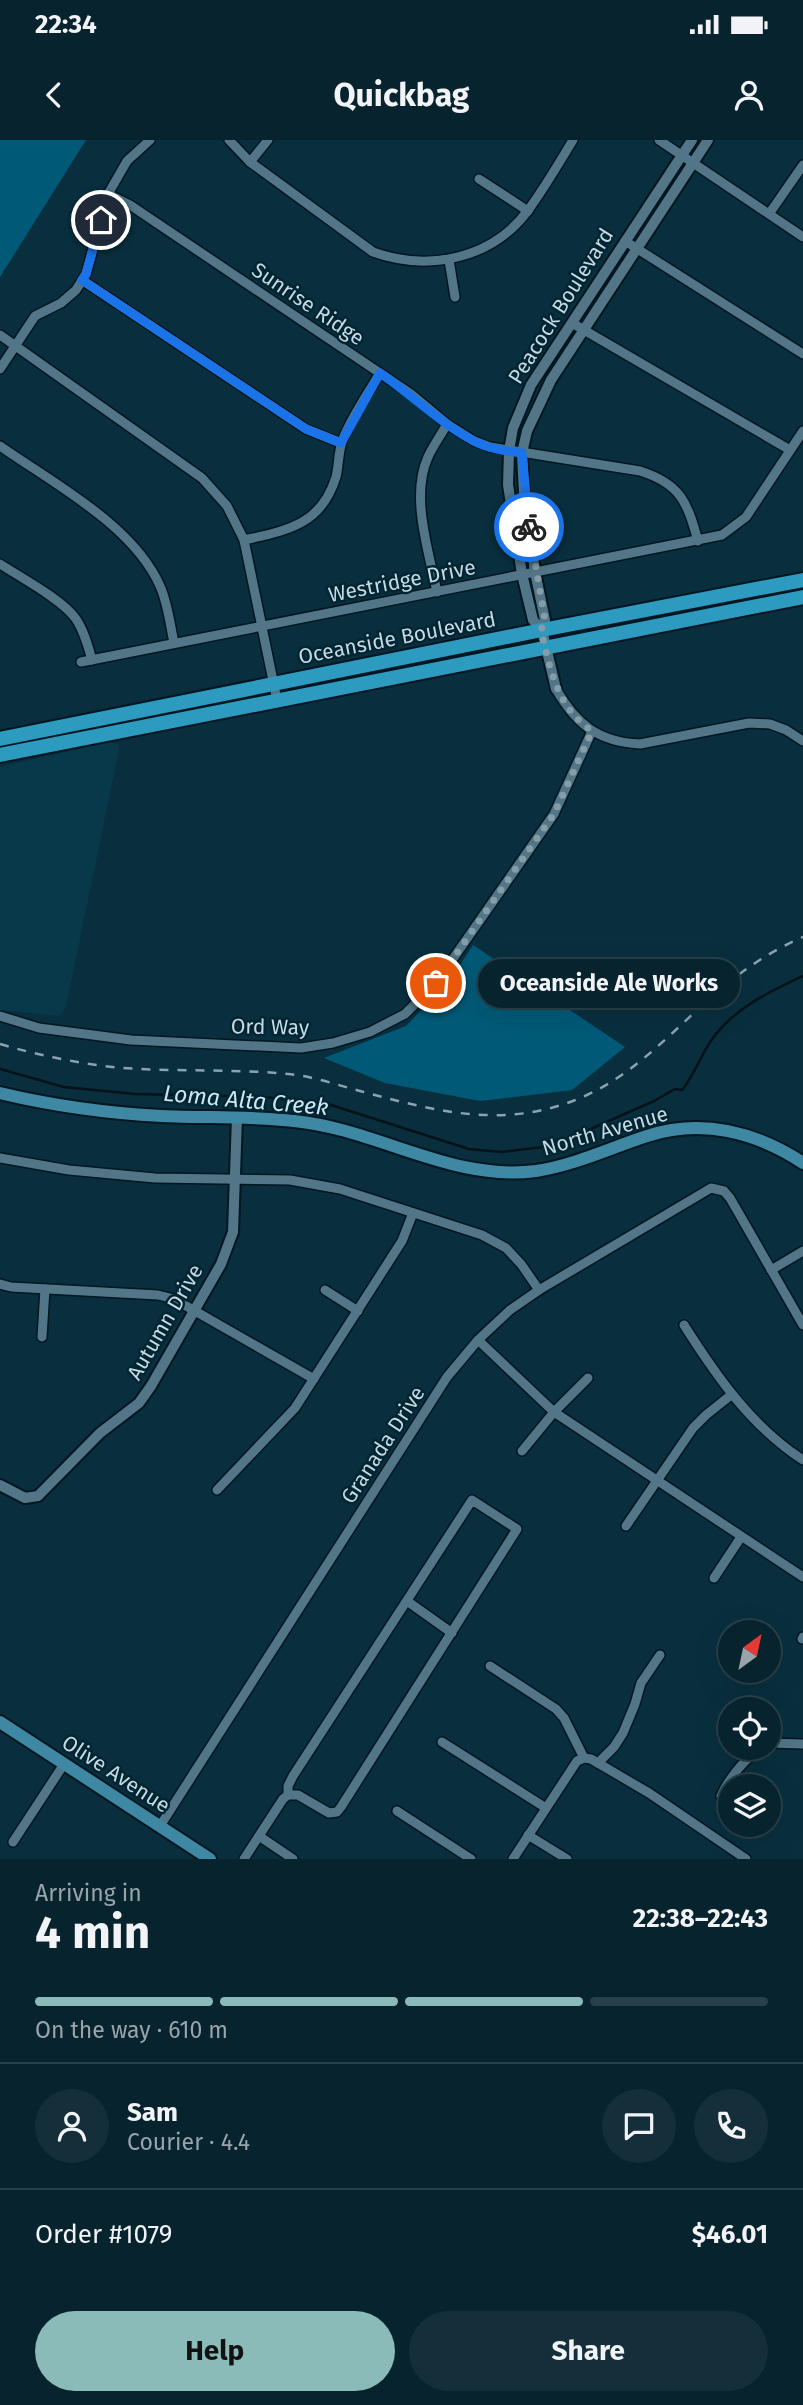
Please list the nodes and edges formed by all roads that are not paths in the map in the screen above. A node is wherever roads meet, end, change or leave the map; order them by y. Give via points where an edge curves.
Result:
1 (150, 140) edge
2 (229, 140) edge
3 (268, 140) edge
4 (573, 140) edge
5 (659, 140) edge
6 (692, 140) edge
7 (708, 140) edge
8 (682, 155) junction
9 (250, 162) junction
10 (693, 162) junction
11 (803, 165) edge
12 (479, 179) dead end
13 (108, 194) junction
14 (528, 211) junction
15 (769, 214) junction
16 (803, 237) edge
17 (625, 241) junction
18 (637, 249) junction
19 (449, 260) junction
20 (82, 280) junction
21 (455, 297) dead end
22 (572, 323) junction
23 (584, 330) junction
24 (0, 335) edge
25 (15, 346) junction
26 (803, 354) edge
27 (0, 369) edge
28 (380, 373) junction
29 (447, 424) junction
30 (803, 431) edge
31 (341, 443) junction
32 (0, 446) edge
33 (790, 450) junction
34 (509, 451) junction
35 (522, 453) junction
36 (244, 540) junction
37 (698, 541) junction
38 (0, 564) edge
39 (535, 572) junction
40 (522, 574) junction
41 (803, 580) edge
42 (437, 592) junction
43 (803, 597) edge
44 (262, 626) junction
45 (541, 630) junction
46 (174, 643) junction
47 (545, 648) junction
48 (92, 660) junction
49 (81, 662) dead end
50 (274, 684) junction
51 (556, 689) joint
52 (277, 699) junction
53 (592, 731) junction
54 (0, 739) edge
55 (803, 741) edge
56 (0, 755) edge
57 (0, 1016) edge
58 (0, 1093) edge
59 (237, 1117) junction
60 (0, 1158) edge
61 (803, 1163) edge
62 (234, 1179) junction
63 (413, 1213) junction
64 (803, 1251) edge
65 (771, 1270) junction
66 (0, 1284) edge
67 (45, 1289) junction
68 (325, 1290) dead end
69 (539, 1290) junction
70 (195, 1310) junction
71 (358, 1311) junction
72 (684, 1325) dead end
73 (803, 1325) edge
74 (42, 1337) dead end
75 (478, 1340) junction
76 (588, 1378) dead end
77 (314, 1379) junction
78 (732, 1395) junction
79 (554, 1412) junction
80 (522, 1451) dead end
81 (803, 1460) edge
82 (657, 1482) junction
83 (0, 1485) edge
84 (217, 1490) dead end
85 (626, 1526) dead end
86 (741, 1537) junction
87 (803, 1577) edge
88 (714, 1578) dead end
89 (407, 1601) junction
90 (452, 1633) junction
91 (660, 1655) dead end
92 (490, 1666) dead end
93 (0, 1722) edge
94 (442, 1742) dead end
95 (781, 1742) edge
96 (803, 1744) edge
97 (584, 1758) junction
98 (745, 1760) edge
99 (598, 1763) junction
100 (64, 1764) junction
101 (732, 1774) edge
102 (288, 1796) junction
103 (546, 1808) junction
104 (397, 1811) dead end
105 (160, 1826) junction
106 (528, 1835) junction
107 (259, 1836) junction
108 (13, 1842) dead end
109 (210, 1859) edge
110 (244, 1859) edge
111 (293, 1859) edge
112 (471, 1859) edge
113 (513, 1859) edge
114 (567, 1859) edge
115 (746, 1859) edge

1 - 13 street via 127,161
2 - 9 street
3 - 9 street
4 - 14 street
5 - 8 street
6 - 8 street, Peacock Boulevard
7 - 10 street, Peacock Boulevard
8 - 10 street
8 - 17 street, Peacock Boulevard
9 - 19 street via 373,252 406,261
10 - 15 street
10 - 18 street, Peacock Boulevard
11 - 15 street
12 - 14 street
13 - 20 street
13 - 28 street, Sunrise Ridge
14 - 19 street via 505,236
15 - 16 street
17 - 18 street
17 - 22 street, Peacock Boulevard
18 - 23 street, Peacock Boulevard
18 - 26 street
19 - 21 street
20 - 25 street via 61,303 35,316
20 - 31 street via 306,429
22 - 23 street
22 - 34 street, Peacock Boulevard via 531,385
23 - 33 street
23 - 35 street, Peacock Boulevard via 551,380 527,430
24 - 25 street
25 - 27 street
25 - 36 street via 202,478 227,506
28 - 29 street, Sunrise Ridge
28 - 31 street
29 - 34 street, Sunrise Ridge via 474,442
29 - 42 street via 427,458 419,501
30 - 33 street, Westridge Drive
31 - 36 street via 336,476 325,504 304,522
32 - 46 street via 131,541 160,586
33 - 37 street, Westridge Drive via 746,517 722,535
34 - 35 street, Sunrise Ridge
34 - 40 street, Peacock Boulevard via 508,485
35 - 37 street, Sunrise Ridge via 657,477 690,509
35 - 39 street, Peacock Boulevard
36 - 44 street
37 - 39 street, Westridge Drive
38 - 48 street via 76,619
39 - 40 street, Westridge Drive
39 - 45 street, Peacock Boulevard via 545,620
40 - 42 street, Westridge Drive
40 - 45 street, Peacock Boulevard via 533,620
41 - 45 main road, Oceanside Boulevard
42 - 44 street, Westridge Drive
43 - 47 main road, Oceanside Boulevard
44 - 46 street, Westridge Drive
44 - 50 street
45 - 47 street, Peacock Boulevard
45 - 50 main road, Oceanside Boulevard
46 - 48 street, Westridge Drive
47 - 51 street, Peacock Boulevard
47 - 52 main road, Oceanside Boulevard
48 - 49 street, Westridge Drive
50 - 52 street
50 - 54 main road, Oceanside Boulevard
51 - 53 street, Peacock Boulevard via 567,708
52 - 56 main road, Oceanside Boulevard
53 - 55 street, Peacock Boulevard via 640,744 749,723 770,724
53 - 57 street, Ord Way via 554,814 436,983 405,1014 370,1032 301,1048 131,1040 38,1028
58 - 59 main road, North Avenue via 86,1111
59 - 61 main road, North Avenue via 337,1128 479,1171 564,1166 648,1135 695,1128 761,1139
59 - 62 street, Autumn Drive
60 - 62 street via 155,1178
62 - 63 street via 317,1184
62 - 70 street, Autumn Drive via 233,1232
63 - 69 street via 482,1235 506,1248
63 - 71 street via 402,1241
64 - 65 street
65 - 69 street, Granada Drive via 730,1199 724,1191 711,1188
65 - 73 street
66 - 67 street
67 - 70 street via 158,1295
67 - 74 street
68 - 71 street
69 - 75 street, Granada Drive
70 - 77 street
70 - 83 street, Autumn Drive via 139,1403 100,1433 38,1496 16,1495
71 - 77 street
72 - 78 street
75 - 79 street
75 - 105 street, Granada Drive via 447,1377
76 - 79 street
77 - 84 street via 295,1408
78 - 81 street via 757,1423
78 - 82 street via 706,1415
79 - 80 street
79 - 82 street
82 - 85 street
82 - 86 street
86 - 87 street
86 - 88 street
89 - 90 street
89 - 90 street via 472,1500 517,1529
89 - 102 street via 293,1776
90 - 102 street via 337,1812 329,1814 298,1795
91 - 99 street via 641,1683 623,1733
92 - 97 street via 556,1709
93 - 100 main road, Olive Avenue
94 - 103 street
95 - 96 street
97 - 99 street
97 - 103 street via 577,1761
98 - 101 street
99 - 115 street
100 - 105 main road, Olive Avenue
100 - 108 street
102 - 107 street
103 - 106 street
104 - 112 street
105 - 109 main road, Olive Avenue
106 - 113 street
106 - 114 street
107 - 110 street
107 - 111 street

